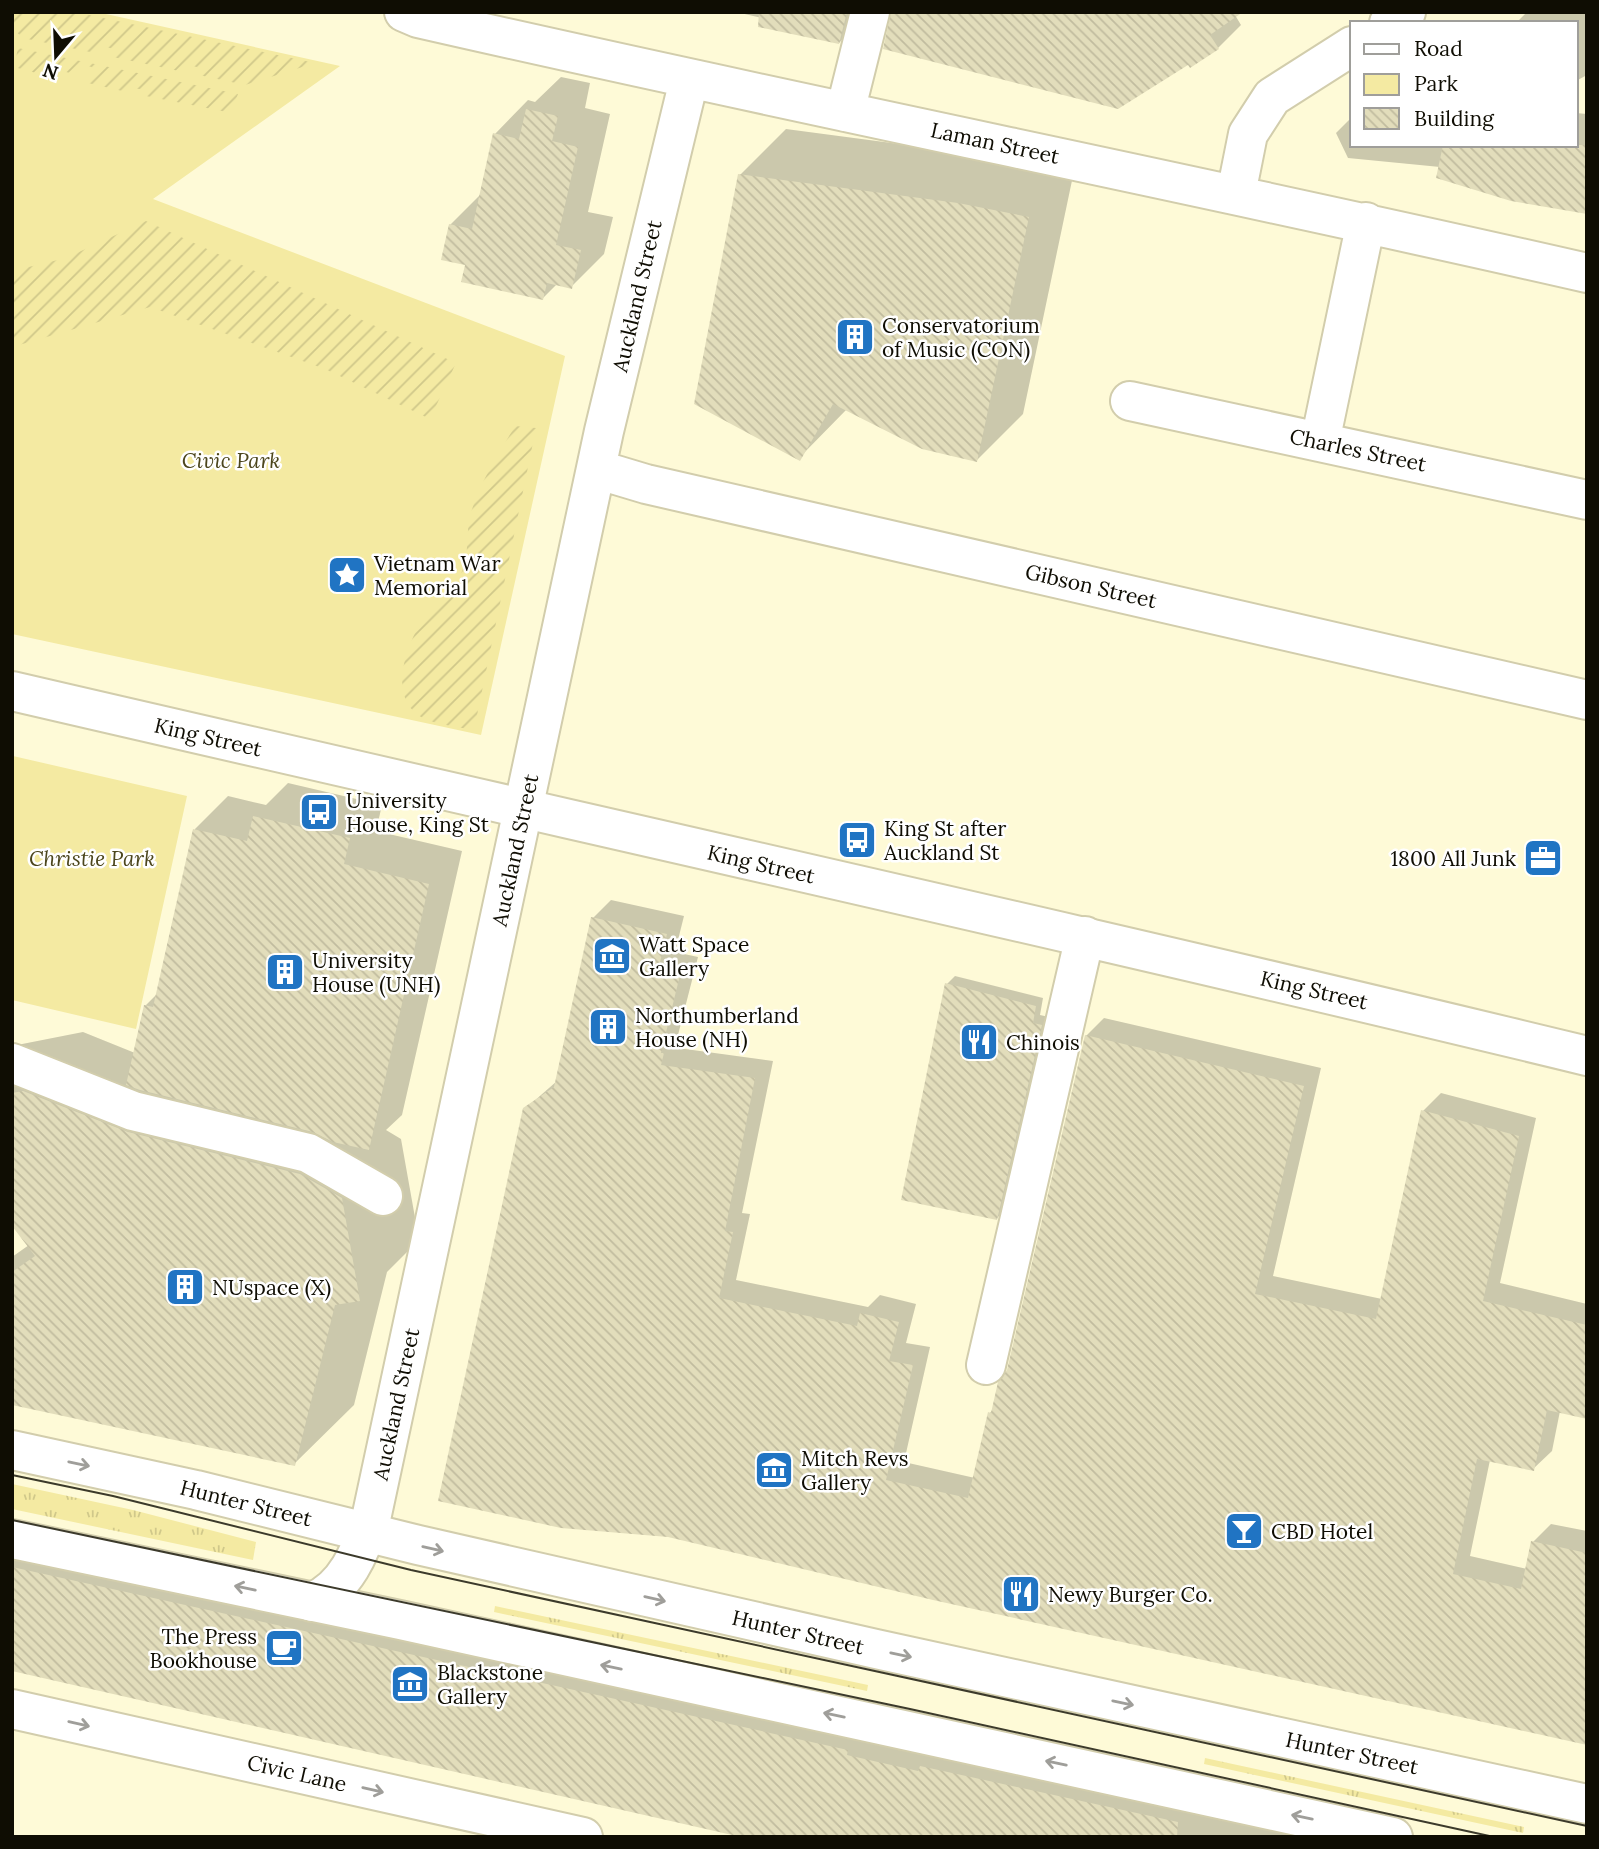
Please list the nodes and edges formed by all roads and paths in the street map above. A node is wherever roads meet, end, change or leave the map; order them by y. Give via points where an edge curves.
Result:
1 (404, 12) edge
2 (870, 12) edge
3 (1350, 47) edge
4 (689, 80) junction
5 (845, 111) junction
6 (1236, 194) junction
7 (1366, 222) junction
8 (1587, 273) edge
9 (1130, 401) dead end
10 (1320, 442) junction
11 (596, 469) junction
12 (1587, 500) edge
13 (12, 691) edge
14 (1587, 700) edge
15 (524, 808) junction
16 (1085, 936) junction
17 (1509, 1038) junction
18 (1587, 1056) edge
19 (12, 1063) edge
20 (1587, 1068) edge
21 (383, 1196) dead end
22 (986, 1365) dead end
23 (12, 1450) edge
24 (366, 1533) junction
25 (12, 1539) edge
26 (312, 1602) junction
27 (12, 1709) edge
28 (1587, 1804) edge
29 (583, 1837) edge
30 (1393, 1837) edge

1 - 4 street, Laman Street
2 - 5 street
3 - 6 street via 1272,97 1248,134
4 - 5 street, Laman Street
4 - 11 street, Auckland Street
5 - 6 street, Laman Street
6 - 7 street, Laman Street
7 - 8 street, Laman Street
7 - 10 street
9 - 10 street, Charles Street
10 - 12 street, Charles Street
11 - 14 street, Gibson Street
11 - 15 street, Auckland Street
13 - 15 street, King Street
15 - 16 street, King Street
15 - 24 street, Auckland Street
16 - 17 street, King Street
16 - 22 street
17 - 18 street, King Street
17 - 20 street, King Street
19 - 21 street via 133,1111 308,1153
23 -> 24 street, Hunter Street
24 - 26 street, Auckland Street via 340,1583
24 -> 28 street, Hunter Street
26 -> 25 street
30 -> 26 street
27 -> 29 street, Civic Lane

